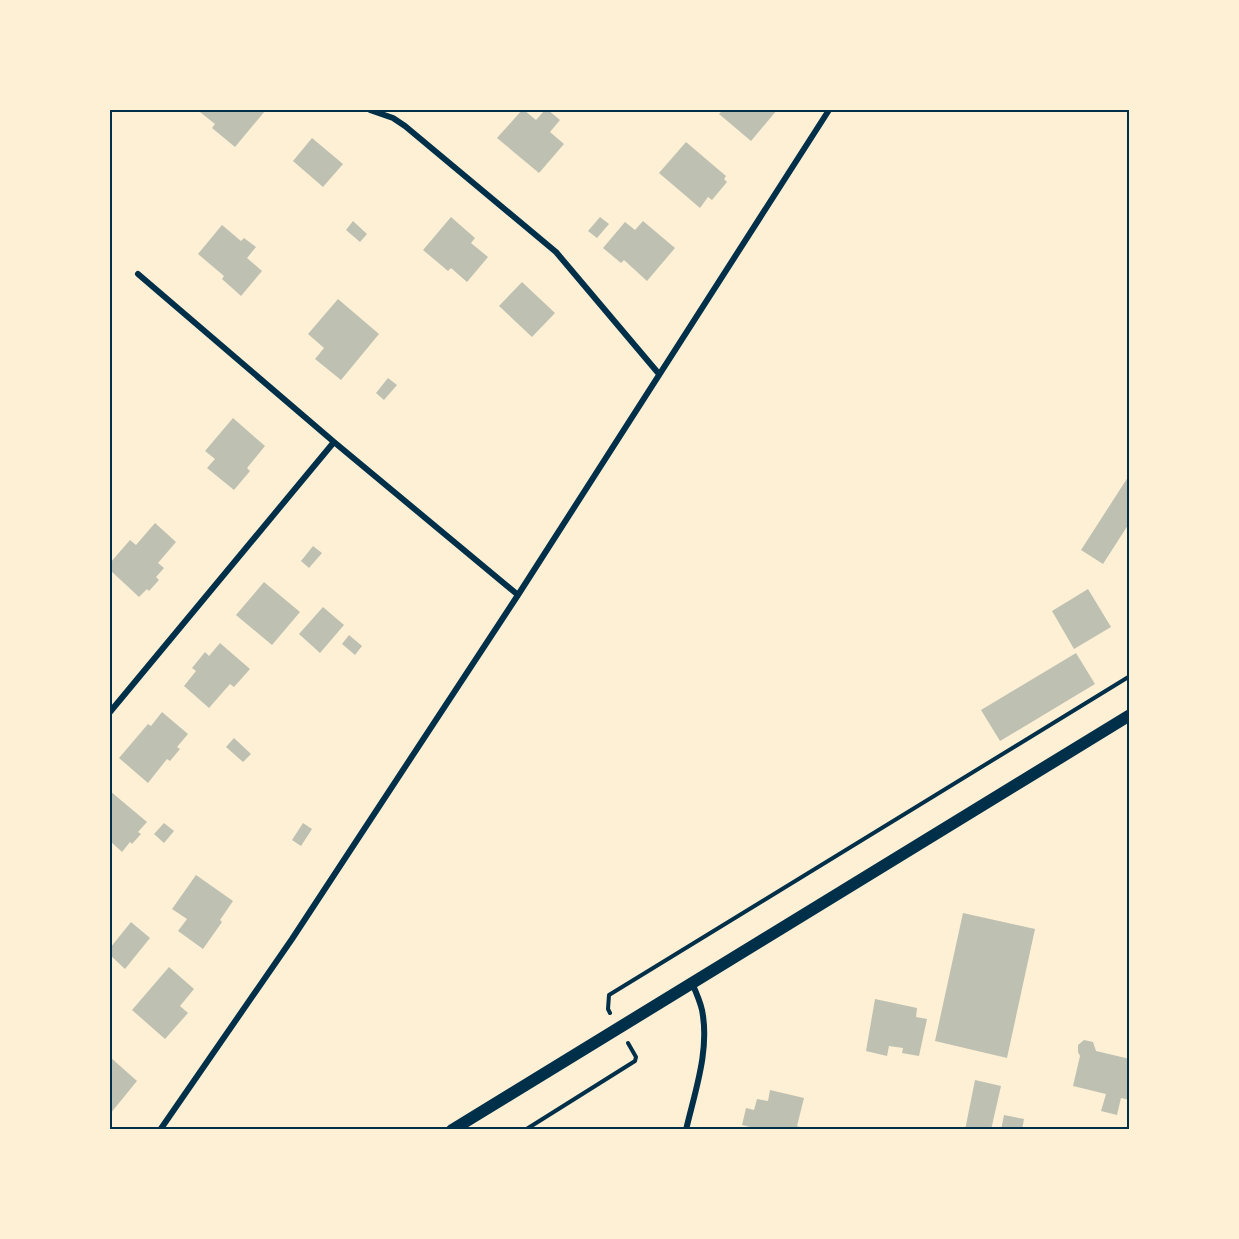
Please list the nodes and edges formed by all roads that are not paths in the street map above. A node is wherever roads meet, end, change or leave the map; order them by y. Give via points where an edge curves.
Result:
1 (370, 110) edge
2 (829, 110) edge
3 (138, 274) dead end
4 (659, 374) junction
5 (334, 442) junction
6 (518, 595) junction
7 (110, 712) edge
8 (1130, 715) edge
9 (692, 983) junction
10 (160, 1130) edge
11 (452, 1130) edge
12 (686, 1130) edge

1 - 4 street via 405,126 556,252
2 - 4 street
3 - 5 street
4 - 6 street
5 - 6 street
5 - 7 street
6 - 10 street
8 - 9 main road
9 - 11 main road
9 - 12 street via 702,1007 704,1044

